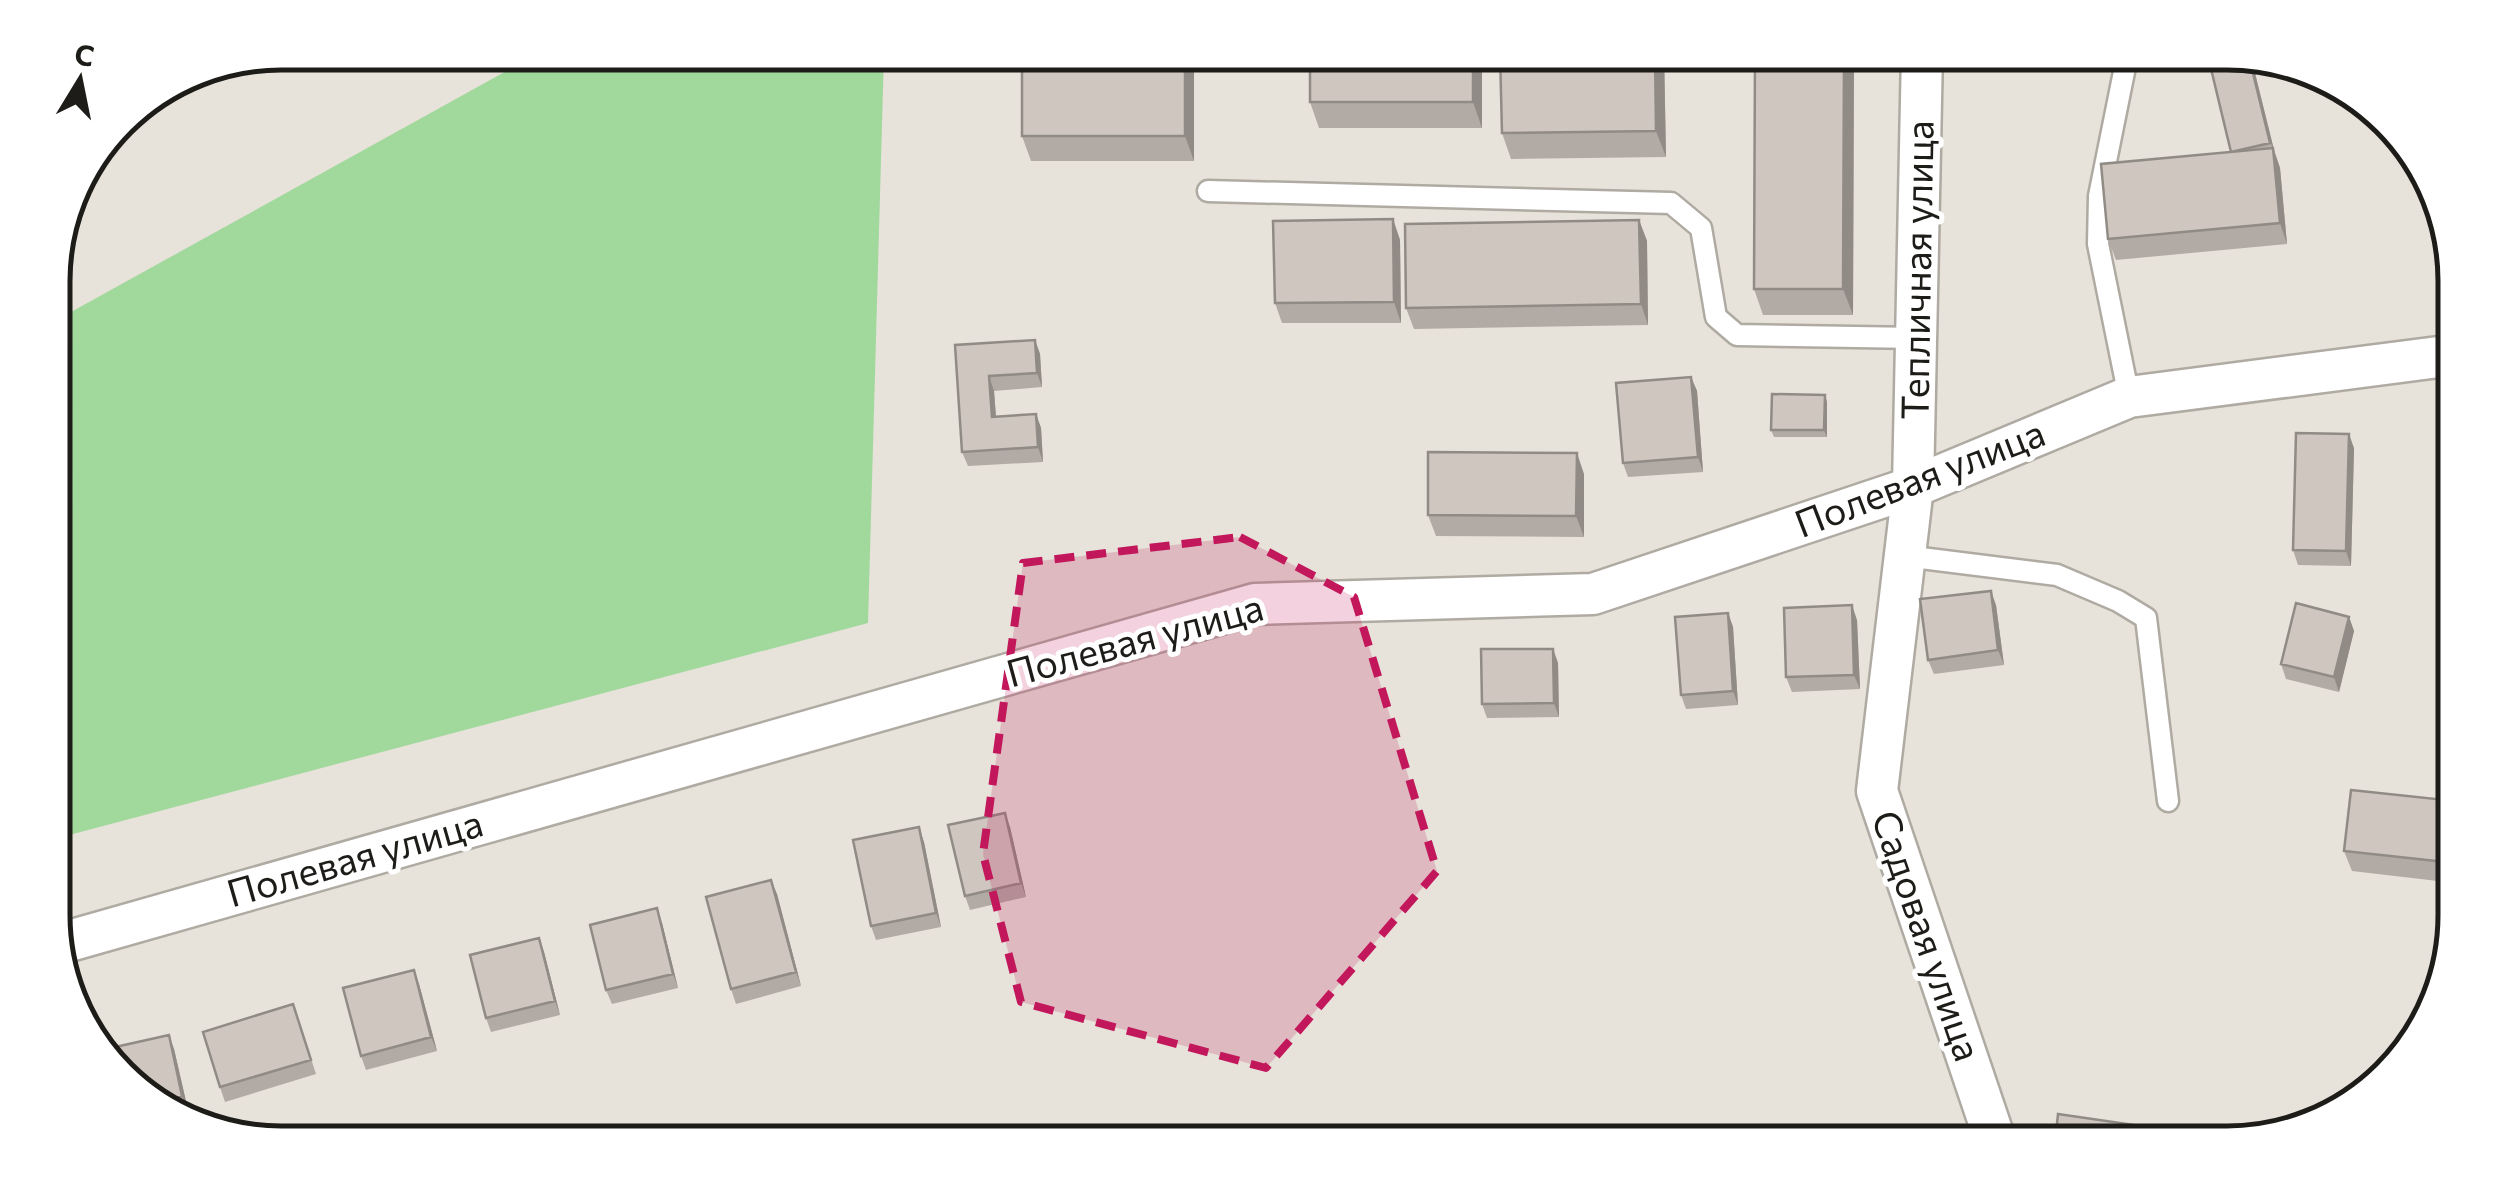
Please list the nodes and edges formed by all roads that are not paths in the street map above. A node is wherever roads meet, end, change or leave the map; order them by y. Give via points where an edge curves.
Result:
1 (1922, 70) edge
2 (2124, 70) edge
3 (1208, 191) dead end
4 (1918, 338) junction
5 (2438, 357) edge
6 (2130, 397) junction
7 (1913, 487) junction
8 (1905, 556) junction
9 (2168, 800) dead end
10 (72, 940) edge
11 (1990, 1126) edge

1 - 4 street, Тепличная улица
2 - 6 lane via 2099,196 2098,244
3 - 4 lane via 1671,203 1701,228 1716,317 1737,335
4 - 7 street, Тепличная улица
5 - 6 street, Полевая улица
6 - 7 street, Полевая улица
7 - 8 street, Садовая улица
7 - 10 street, Полевая улица via 1594,594 1255,604
8 - 9 lane via 2056,574 2146,618
8 - 11 street, Садовая улица via 1877,790

